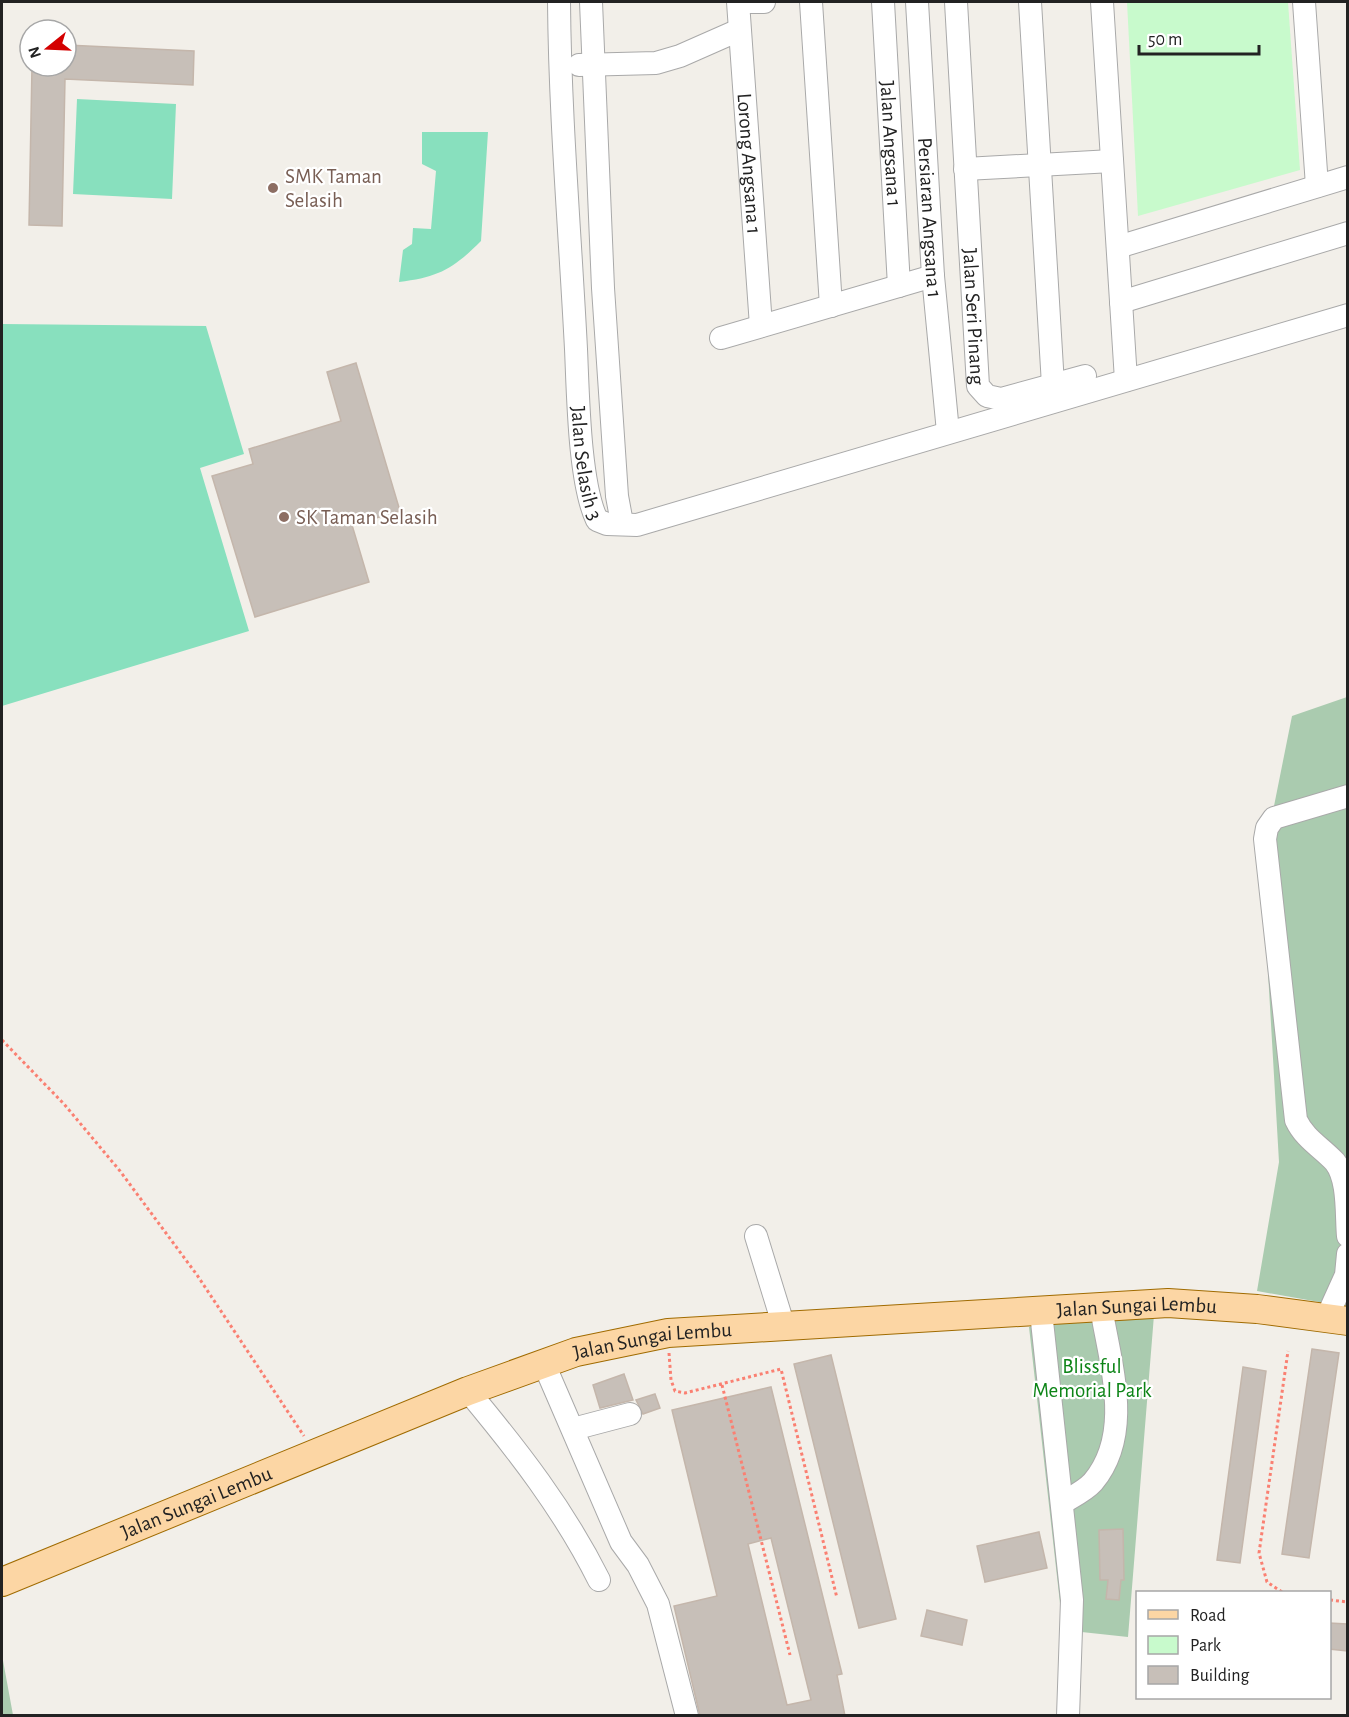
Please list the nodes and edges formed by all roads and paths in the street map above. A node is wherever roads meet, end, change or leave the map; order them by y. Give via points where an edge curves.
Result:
1 (559, 2) edge
2 (591, 2) edge
3 (738, 2) edge
4 (744, 2) edge
5 (764, 2) edge
6 (811, 2) edge
7 (883, 2) edge
8 (917, 2) edge
9 (956, 2) edge
10 (1030, 2) edge
11 (1102, 2) edge
12 (1304, 2) edge
13 (739, 30) junction
14 (593, 64) junction
15 (560, 65) junction
16 (1112, 161) junction
17 (1040, 165) junction
18 (965, 169) junction
19 (1347, 181) edge
20 (1317, 186) junction
21 (1347, 233) edge
22 (1118, 247) junction
23 (933, 276) junction
24 (898, 286) junction
25 (1347, 299) edge
26 (1121, 302) junction
27 (831, 306) junction
28 (1347, 315) edge
29 (761, 326) junction
30 (721, 338) dead end
31 (1126, 373) junction
32 (1053, 385) junction
33 (948, 432) junction
34 (622, 523) junction
35 (1347, 796) edge
36 (2, 1040) edge
37 (756, 1236) dead end
38 (1347, 1236) edge
39 (1347, 1268) edge
40 (1101, 1307) junction
41 (1041, 1312) junction
42 (1337, 1319) edge
43 (783, 1327) junction
44 (668, 1334) junction
45 (1288, 1351) dead end
46 (544, 1364) junction
47 (722, 1385) junction
48 (468, 1391) junction
49 (630, 1414) dead end
50 (573, 1429) junction
51 (316, 1454) junction
52 (1062, 1503) junction
53 (599, 1580) dead end
54 (2, 1582) edge
55 (1279, 1591) edge
56 (837, 1598) dead end
57 (1331, 1600) edge
58 (1347, 1602) edge
59 (790, 1655) dead end
60 (687, 1716) edge
61 (1068, 1716) edge

1 - 15 street, Jalan Selasih 3
2 - 14 street, Jalan Selasih 3
3 - 13 street, Lorong Angsana 1
4 - 5 street
6 - 27 street
7 - 24 street, Jalan Angsana 1
8 - 23 street, Persiaran Angsana 1
9 - 18 street, Jalan Seri Pinang
10 - 17 street
11 - 16 street
12 - 20 street
13 - 14 street via 656,63
13 - 29 street, Lorong Angsana 1
14 - 15 street
14 - 34 street, Jalan Selasih 3 via 603,288
15 - 34 street, Jalan Selasih 3 via 576,367 588,502 597,520
16 - 17 street
16 - 22 street
17 - 18 street
17 - 32 street
18 - 32 street, Jalan Seri Pinang via 978,386 987,396 1002,399
19 - 20 street
20 - 22 street
21 - 26 street
22 - 26 street
23 - 24 street
23 - 33 street, Persiaran Angsana 1
24 - 27 street
25 - 31 street, Jalan Seri Pinang
26 - 31 street
27 - 29 street
28 - 31 street, Jalan Seri Pinang
29 - 30 street
31 - 32 street, Jalan Seri Pinang
31 - 33 street, Jalan Seri Pinang
33 - 34 street, Jalan Seri Pinang via 637,525
35 - 38 street via 1274,818 1265,839 1296,1120 1303,1133 1336,1164 1344,1181
36 - 51 path via 64,1104 120,1171 197,1275
37 - 43 street
39 - 42 street
40 - 41 main road, Jalan Sungai Lembu
40 - 42 main road, Jalan Sungai Lembu via 1168,1303
40 - 52 street via 1117,1410 1112,1452 1092,1483
41 - 43 main road, Jalan Sungai Lembu
41 - 52 street
43 - 44 main road, Jalan Sungai Lembu
44 - 46 main road, Jalan Sungai Lembu via 576,1352
44 - 47 path via 675,1391 686,1393
45 - 55 path via 1258,1553 1267,1582
46 - 48 main road, Jalan Sungai Lembu
46 - 50 street
47 - 56 path via 781,1369
47 - 59 path
48 - 51 main road, Jalan Sungai Lembu
48 - 53 street via 550,1494
49 - 50 street
50 - 60 street via 621,1542 658,1604
51 - 54 main road, Jalan Sungai Lembu
52 - 61 street via 1072,1600
57 - 58 path

